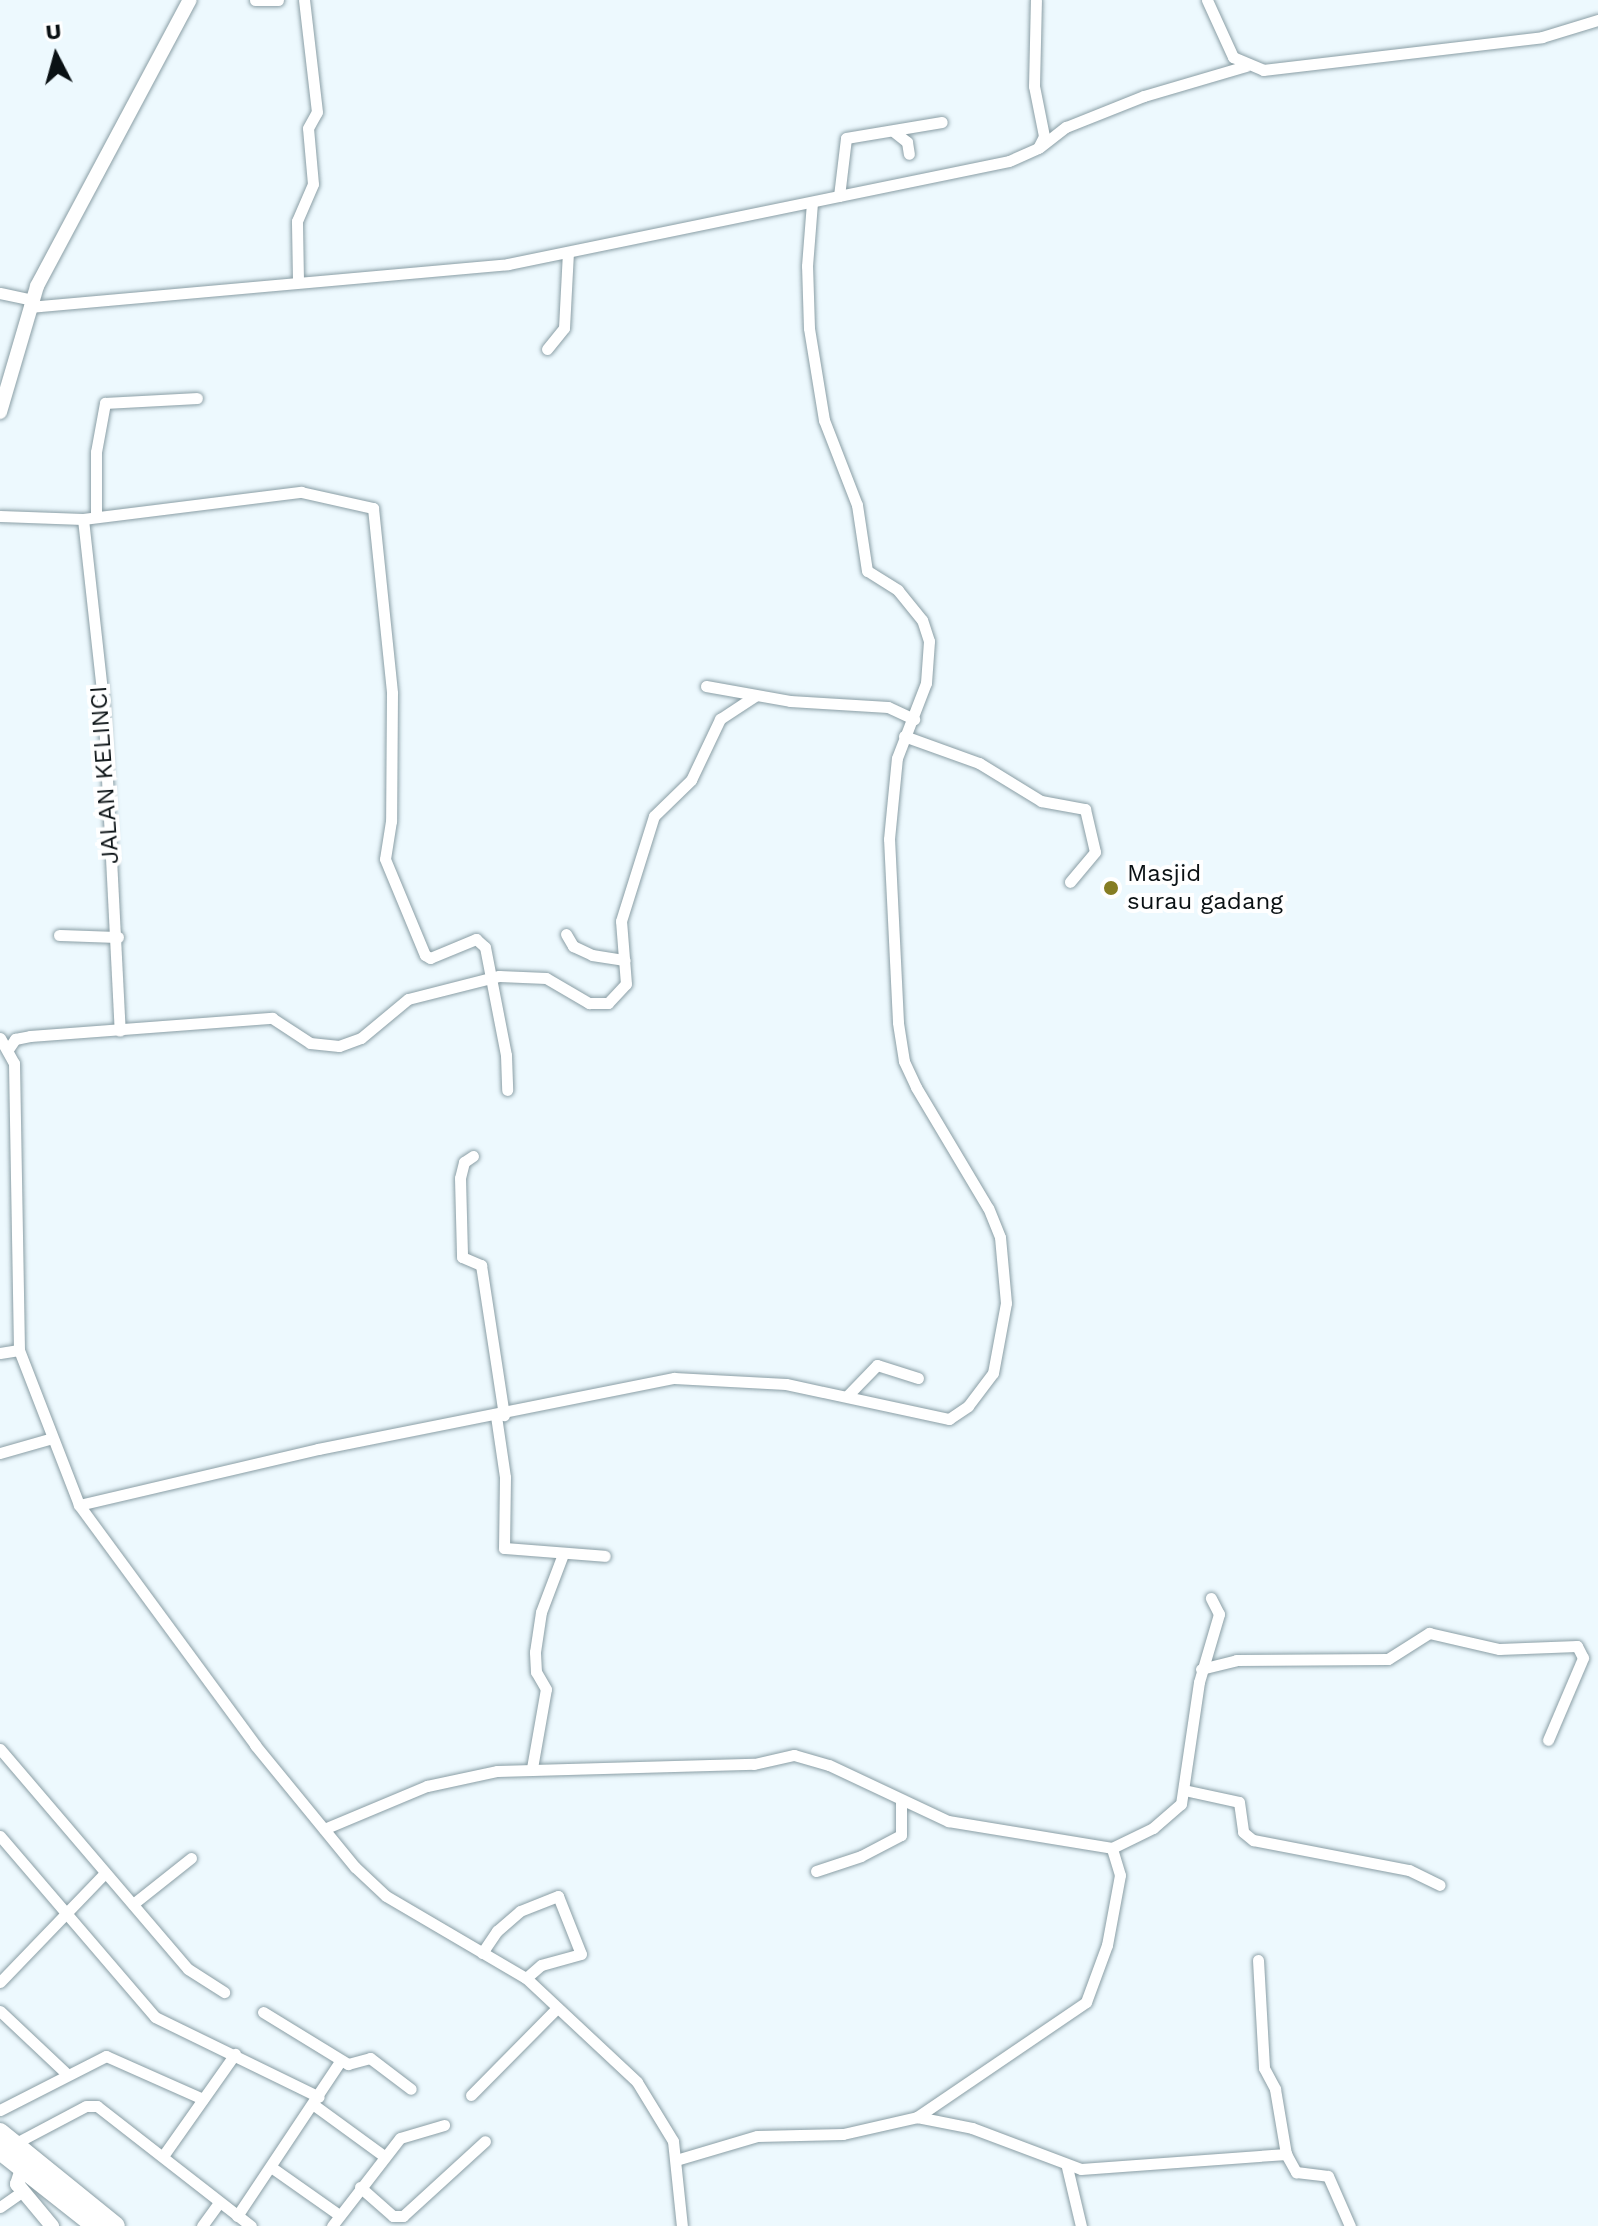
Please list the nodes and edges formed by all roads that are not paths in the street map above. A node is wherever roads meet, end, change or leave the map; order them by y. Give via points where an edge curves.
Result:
1 (190, 0) edge
2 (255, 0) edge
3 (278, 0) edge
4 (304, 0) edge
5 (1036, 0) edge
6 (1207, 0) edge
7 (1598, 20) edge
8 (1246, 66) junction
9 (942, 122) dead end
10 (893, 131) junction
11 (1038, 148) junction
12 (909, 154) dead end
13 (839, 196) junction
14 (812, 202) junction
15 (568, 252) junction
16 (298, 281) junction
17 (0, 293) edge
18 (30, 304) junction
19 (547, 349) dead end
20 (197, 398) dead end
21 (0, 412) edge
22 (0, 516) edge
23 (90, 518) junction
24 (706, 686) dead end
25 (755, 696) junction
26 (914, 719) junction
27 (904, 736) junction
28 (1070, 882) dead end
29 (566, 934) dead end
30 (59, 935) dead end
31 (118, 937) junction
32 (625, 960) junction
33 (492, 976) junction
34 (120, 1031) junction
35 (0, 1038) edge
36 (9, 1048) junction
37 (507, 1090) dead end
38 (473, 1156) dead end
39 (19, 1350) junction
40 (0, 1353) edge
41 (918, 1378) dead end
42 (847, 1396) junction
43 (500, 1415) junction
44 (49, 1439) junction
45 (0, 1453) edge
46 (79, 1505) junction
47 (563, 1554) junction
48 (605, 1556) dead end
49 (1211, 1598) dead end
50 (1201, 1669) junction
51 (1548, 1740) dead end
52 (0, 1749) edge
53 (532, 1768) junction
54 (1184, 1790) junction
55 (901, 1802) junction
56 (324, 1829) junction
57 (0, 1836) edge
58 (1112, 1848) junction
59 (191, 1858) dead end
60 (816, 1871) dead end
61 (105, 1873) junction
62 (1440, 1885) dead end
63 (133, 1904) junction
64 (63, 1913) junction
65 (482, 1953) junction
66 (1258, 1960) dead end
67 (526, 1978) junction
68 (0, 1982) edge
69 (224, 1992) dead end
70 (555, 2010) junction
71 (0, 2011) edge
72 (263, 2012) dead end
73 (235, 2054) junction
74 (341, 2060) junction
75 (68, 2075) junction
76 (411, 2089) dead end
77 (471, 2095) dead end
78 (203, 2099) junction
79 (316, 2101) junction
80 (0, 2110) edge
81 (917, 2117) junction
82 (444, 2125) dead end
83 (485, 2141) dead end
84 (5, 2142) edge
85 (1286, 2154) junction
86 (163, 2156) junction
87 (384, 2156) junction
88 (676, 2160) junction
89 (26, 2163) junction
90 (271, 2167) junction
91 (1067, 2167) junction
92 (360, 2187) junction
93 (23, 2191) junction
94 (219, 2203) junction
95 (0, 2207) edge
96 (339, 2215) junction
97 (237, 2216) junction
98 (52, 2226) edge
99 (95, 2226) edge
100 (116, 2226) edge
101 (202, 2226) edge
102 (251, 2226) edge
103 (332, 2226) edge
104 (682, 2226) edge
105 (1081, 2226) edge
106 (1350, 2226) edge

1 - 18 street
2 - 3 street
4 - 16 street via 317,115 308,128 313,184 297,221
5 - 11 street via 1034,86 1045,130
6 - 8 street via 1223,41
7 - 8 street via 1542,37 1263,70
8 - 11 street via 1144,96 1066,127
9 - 10 street
10 - 12 street via 909,145
10 - 13 street via 846,138
11 - 13 street via 1009,161
13 - 14 street
14 - 15 street
14 - 26 street via 808,290 821,405 857,505 867,571 898,590 927,630 928,667
15 - 16 street via 490,266
15 - 19 street via 564,328
16 - 18 street
17 - 18 street
18 - 21 street
20 - 23 street, JALAN KELINCI via 105,403
22 - 23 street
23 - 31 street, JALAN KELINCI
23 - 33 street via 301,492 373,508 392,693 391,821 385,859 425,955 430,958 476,939 489,955
24 - 25 street
25 - 26 street via 888,707
25 - 32 street via 720,719 691,780 654,816 623,907
26 - 27 street
27 - 28 street via 979,763 1028,794 1087,812 1095,855
27 - 42 street via 897,758 889,851 900,1043 926,1107 996,1224 1004,1322 993,1373 968,1406 949,1419
29 - 32 street via 573,946 592,955
30 - 31 street
31 - 34 street, JALAN KELINCI
32 - 33 street via 624,990 601,1005 546,978
33 - 34 street via 408,999 361,1038 339,1046 310,1043 272,1018
33 - 37 street
34 - 36 street via 30,1036 15,1039
35 - 36 street
36 - 39 street via 14,1063
38 - 43 street via 464,1162 460,1178 461,1255 482,1267
39 - 40 street
39 - 44 street via 30,1370
41 - 42 street via 877,1365
42 - 43 street via 694,1376
43 - 46 street via 318,1449
43 - 47 street via 504,1548
44 - 45 street
44 - 46 street
46 - 56 street via 255,1745
47 - 48 street
47 - 53 street via 546,1595 535,1652 535,1668 546,1689
49 - 50 street via 1219,1614
50 - 51 street via 1236,1660 1392,1659 1425,1633 1499,1649 1577,1646 1583,1658
50 - 54 street
52 - 61 street
53 - 55 street via 754,1764 794,1755 829,1765
53 - 56 street via 427,1786
54 - 58 street via 1176,1812
54 - 62 street via 1239,1802 1243,1832 1253,1840 1409,1870
55 - 58 street via 948,1821
55 - 60 street via 901,1835
56 - 65 street via 386,1896
57 - 64 street
58 - 81 street via 1120,1875 1107,1945 1086,2002
59 - 63 street
61 - 63 street
61 - 64 street
63 - 69 street via 188,1969
64 - 68 street
64 - 73 street via 155,2017
65 - 67 street
65 - 67 street via 520,1911 558,1896 581,1954 541,1965
66 - 85 street via 1264,2068 1275,2089
67 - 70 street
70 - 77 street
70 - 88 street via 637,2082 669,2131
71 - 75 street
72 - 74 street
73 - 78 street
73 - 79 street
74 - 76 street via 351,2064 369,2057
74 - 79 street
75 - 78 street via 106,2056
75 - 80 street
78 - 86 street
79 - 87 street
79 - 90 street
81 - 88 street via 843,2134 757,2136
81 - 91 street via 978,2130
82 - 87 street via 402,2137
83 - 92 street via 403,2216 393,2216
84 - 86 street via 91,2105
84 - 89 highway
85 - 91 street via 1203,2156 1166,2167
85 - 106 street via 1296,2172 1328,2176
86 - 94 street
87 - 92 street
88 - 104 street
89 - 93 street via 15,2180
89 - 99 highway
89 - 100 highway
90 - 96 street
90 - 97 street
91 - 105 street
92 - 96 street
93 - 95 street
93 - 98 street
94 - 97 street
94 - 101 street
96 - 103 street
97 - 102 street

